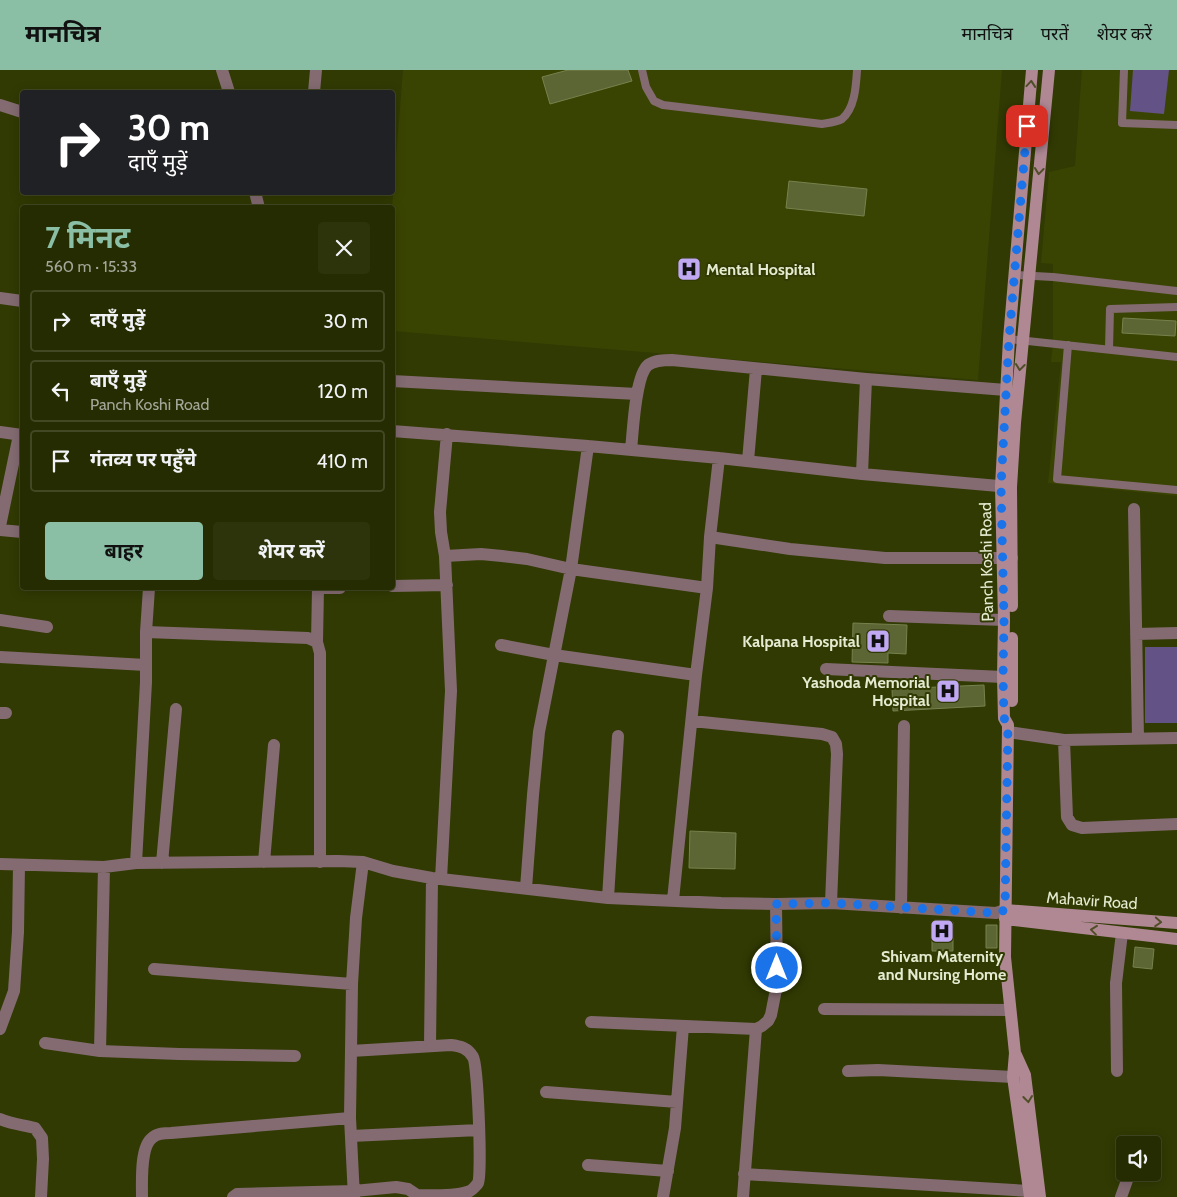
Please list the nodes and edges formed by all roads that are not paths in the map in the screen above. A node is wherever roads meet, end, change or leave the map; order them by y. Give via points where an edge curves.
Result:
1 (222, 70) edge
2 (316, 70) edge
3 (642, 70) edge
4 (857, 70) edge
5 (1032, 70) edge
6 (1049, 70) edge
7 (1124, 70) edge
8 (228, 90) edge
9 (314, 90) edge
10 (0, 105) edge
11 (20, 111) edge
12 (1177, 125) edge
13 (1014, 275) junction
14 (1028, 276) junction
15 (1177, 291) edge
16 (0, 298) edge
17 (20, 300) edge
18 (1177, 307) edge
19 (1009, 339) junction
20 (1023, 341) junction
21 (1068, 345) junction
22 (1108, 349) junction
23 (1177, 357) edge
24 (756, 369) junction
25 (866, 379) junction
26 (395, 380) edge
27 (1006, 390) junction
28 (637, 394) junction
29 (395, 431) edge
30 (0, 432) edge
31 (447, 434) junction
32 (20, 435) edge
33 (20, 439) edge
34 (588, 446) junction
35 (630, 450) junction
36 (719, 458) junction
37 (748, 461) junction
38 (862, 474) junction
39 (1006, 487) junction
40 (1177, 490) edge
41 (1134, 509) dead end
42 (0, 526) edge
43 (0, 530) edge
44 (20, 532) edge
45 (710, 537) junction
46 (446, 556) junction
47 (1008, 558) junction
48 (571, 569) junction
49 (447, 585) junction
50 (395, 586) edge
51 (707, 588) junction
52 (149, 590) edge
53 (318, 590) edge
54 (889, 616) dead end
55 (0, 620) edge
56 (1004, 620) junction
57 (47, 627) dead end
58 (146, 632) junction
59 (1177, 633) edge
60 (1136, 634) junction
61 (316, 642) junction
62 (501, 646) dead end
63 (554, 655) junction
64 (0, 657) edge
65 (146, 665) junction
66 (826, 669) dead end
67 (696, 675) junction
68 (1003, 677) junction
69 (176, 709) dead end
70 (692, 721) junction
71 (904, 726) dead end
72 (1008, 729) junction
73 (618, 736) dead end
74 (1138, 738) junction
75 (1177, 738) edge
76 (1064, 740) junction
77 (274, 745) dead end
78 (1177, 824) edge
79 (264, 862) junction
80 (320, 862) junction
81 (363, 862) junction
82 (136, 863) junction
83 (162, 863) junction
84 (0, 864) edge
85 (20, 865) junction
86 (104, 867) junction
87 (436, 878) junction
88 (526, 888) junction
89 (608, 898) junction
90 (673, 900) junction
91 (831, 903) junction
92 (776, 904) junction
93 (901, 908) junction
94 (1002, 914) junction
95 (1177, 923) edge
96 (1122, 933) junction
97 (1177, 939) edge
98 (154, 969) dead end
99 (352, 984) junction
100 (824, 1009) dead end
101 (1010, 1010) junction
102 (591, 1022) dead end
103 (683, 1026) junction
104 (756, 1028) junction
105 (0, 1029) edge
106 (45, 1043) dead end
107 (430, 1046) junction
108 (100, 1051) junction
109 (351, 1051) junction
110 (1014, 1053) junction
111 (294, 1056) dead end
112 (848, 1071) dead end
113 (1117, 1071) dead end
114 (1013, 1077) junction
115 (546, 1092) dead end
116 (677, 1102) junction
117 (350, 1118) junction
118 (0, 1119) edge
119 (479, 1130) junction
120 (351, 1136) junction
121 (588, 1165) dead end
122 (668, 1171) junction
123 (744, 1174) junction
124 (1127, 1181) edge
125 (354, 1194) edge
126 (1033, 1195) edge
127 (417, 1196) edge
128 (41, 1197) edge
129 (142, 1197) edge
130 (233, 1197) edge
131 (664, 1197) edge
132 (743, 1197) edge
133 (1121, 1197) edge

1 - 8 street
2 - 9 street
3 - 4 lane via 654,101 663,105 822,124 841,120 850,109
13 -> 5 street, Panch Koshi Road
6 -> 14 street
7 - 12 lane via 1122,123
10 - 11 street
13 - 14 lane
13 - 19 street, Panch Koshi Road
14 - 15 lane
14 - 20 street
16 - 17 street
18 - 22 lane via 1110,309
19 - 20 lane
19 - 27 street, Panch Koshi Road
20 - 21 lane
20 -> 39 street
21 - 22 lane
21 - 40 lane via 1057,479
22 - 23 lane
24 - 25 street
24 - 28 street via 658,360 648,365
24 - 37 street
25 - 27 street
25 - 38 street
26 - 28 street
27 - 39 street, Panch Koshi Road
28 - 35 street
29 - 31 street
30 - 32 street
31 - 34 street
31 - 46 street via 440,512
33 - 42 street
34 - 35 street
34 - 48 street
35 - 36 street
36 - 37 street
36 - 45 street
37 - 38 street
38 - 39 street
39 - 47 street, Panch Koshi Road
41 - 60 street
43 - 44 street
45 - 47 street via 885,558
45 - 51 street
46 - 48 street via 502,556
46 - 49 street
47 - 56 street, Panch Koshi Road
47 - 72 street via 1012,718
48 - 51 street
48 - 63 street
49 - 50 street
49 - 87 street via 451,691
51 - 67 street
52 - 58 street
53 - 61 street
54 - 56 street
55 - 57 street
56 - 68 street, Panch Koshi Road
58 - 61 street via 308,638
58 - 65 street
59 - 60 street
60 - 74 street
61 - 80 street via 320,653
62 - 63 street
63 - 67 street
63 - 88 street via 539,732
64 - 65 street
65 - 82 street
66 - 68 street
67 - 70 street
68 - 72 street, Panch Koshi Road via 1004,718
69 - 83 street
70 - 90 street
70 - 91 street via 832,736 837,754
71 - 93 street
72 - 76 street
72 - 94 street, Panch Koshi Road
73 - 89 street
74 - 75 street
74 - 76 street
76 - 78 street via 1067,817 1072,825 1082,828
77 - 79 street
79 - 80 street
79 - 83 street
80 - 81 street
81 - 87 street
81 - 99 street
82 - 83 street
82 - 86 street
84 - 85 street
85 - 86 street
85 - 105 street via 14,990
86 - 108 street
87 - 88 street
87 - 107 street
88 - 89 street
89 - 90 street
90 - 92 street
91 - 92 street
91 - 93 street
92 - 104 street via 777,984 771,1015 768,1021
93 - 94 street
94 -> 95 street, Mahavir Road
96 -> 94 street
94 - 101 street, Panch Koshi Road
96 - 97 street
96 - 113 street via 1116,983
98 - 99 street
99 - 109 street
100 - 101 street
101 - 110 street, Panch Koshi Road
102 - 103 street
103 - 104 street
103 - 116 street
104 - 123 street
106 - 108 street
107 - 109 street
107 - 119 street via 464,1047 473,1057
108 - 111 street
109 - 117 street
110 - 114 street, Panch Koshi Road
110 -> 126 street, Panch Koshi Road via 1025,1075
112 - 114 street
114 - 126 street, Panch Koshi Road
115 - 116 street
116 - 122 street
117 - 120 street
117 - 129 street via 157,1135 145,1146
118 - 128 street via 35,1128 42,1138
119 - 120 street
119 - 127 street via 478,1182 471,1191
120 - 125 street
121 - 122 street
122 - 131 street
123 - 126 street
123 - 132 street
124 - 133 street
125 - 127 street via 396,1187 408,1189
125 - 130 street via 237,1194

